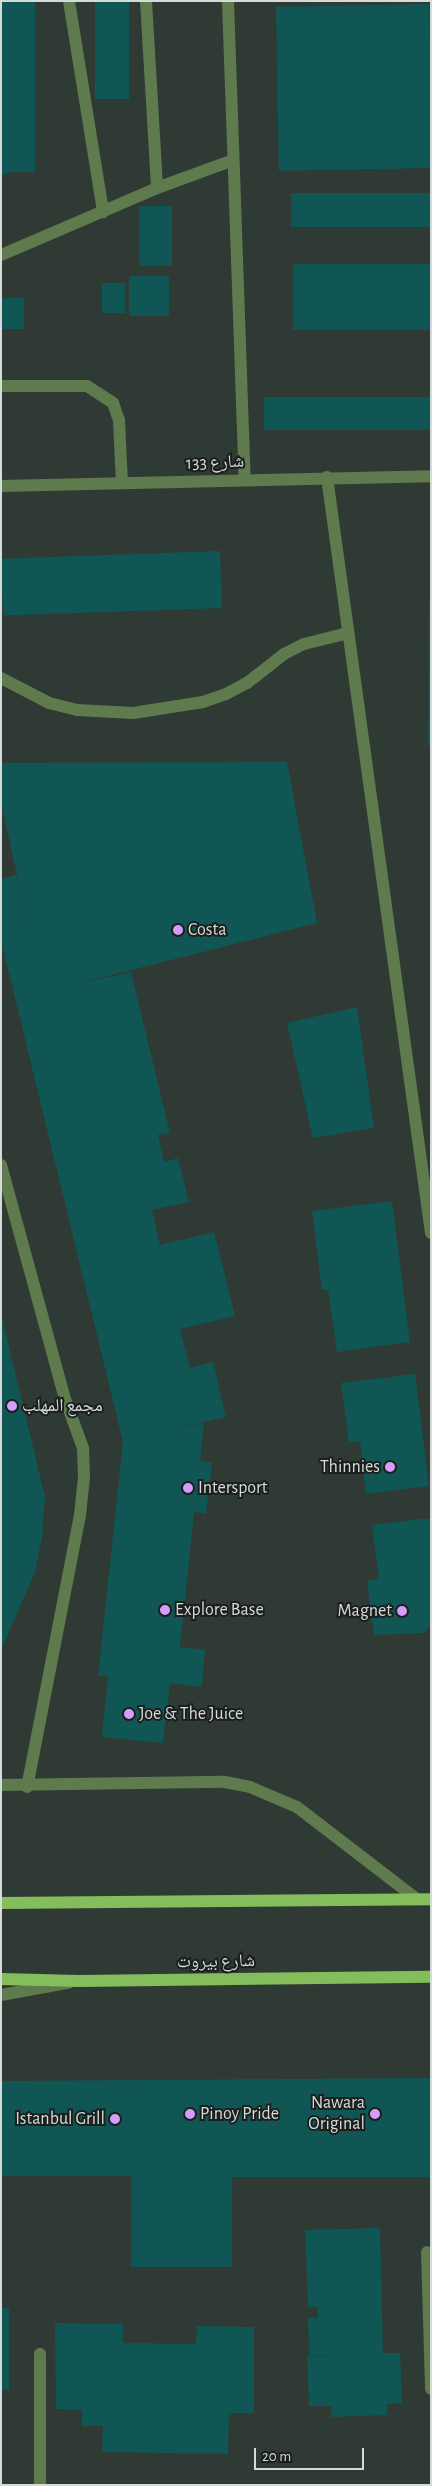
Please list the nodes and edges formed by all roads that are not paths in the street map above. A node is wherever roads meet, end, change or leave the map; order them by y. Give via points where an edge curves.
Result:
1 (69, 1) edge
2 (146, 1) edge
3 (228, 1) edge
4 (233, 160) junction
5 (157, 188) junction
6 (103, 212) junction
7 (1, 256) edge
8 (1, 386) edge
9 (431, 476) edge
10 (327, 477) junction
11 (245, 479) junction
12 (122, 484) junction
13 (1, 486) edge
14 (348, 633) junction
15 (1, 678) edge
16 (1, 1165) edge
17 (431, 1233) edge
18 (1, 1785) edge
19 (27, 1787) junction
20 (417, 1899) junction
21 (431, 1899) edge
22 (1, 1903) edge
23 (431, 1977) edge
24 (1, 1979) edge
25 (79, 1982) junction
26 (1, 1996) edge
27 (427, 2252) dead end
28 (40, 2354) dead end
29 (431, 2389) edge
30 (40, 2485) edge

1 - 6 street
2 - 5 street
3 - 4 street
4 - 5 street
4 - 11 street
5 - 6 street
6 - 7 street
8 - 12 street via 87,386 113,403 119,420
9 - 10 street, شارع 133
10 - 11 street, شارع 133
10 - 14 street
11 - 12 street, شارع 133
12 - 13 street, شارع 133
14 - 15 street via 304,644 284,654 247,683 226,694 203,702 133,713 68,708
14 - 17 street
16 - 19 street via 64,1396 83,1448 80,1515
18 - 19 street
19 - 20 street via 225,1782 250,1787 297,1807
20 - 21 main road
20 - 22 main road
23 - 25 main road, شارع بيروت
24 - 25 main road, شارع بيروت
25 - 26 street
27 - 29 street
28 - 30 street

